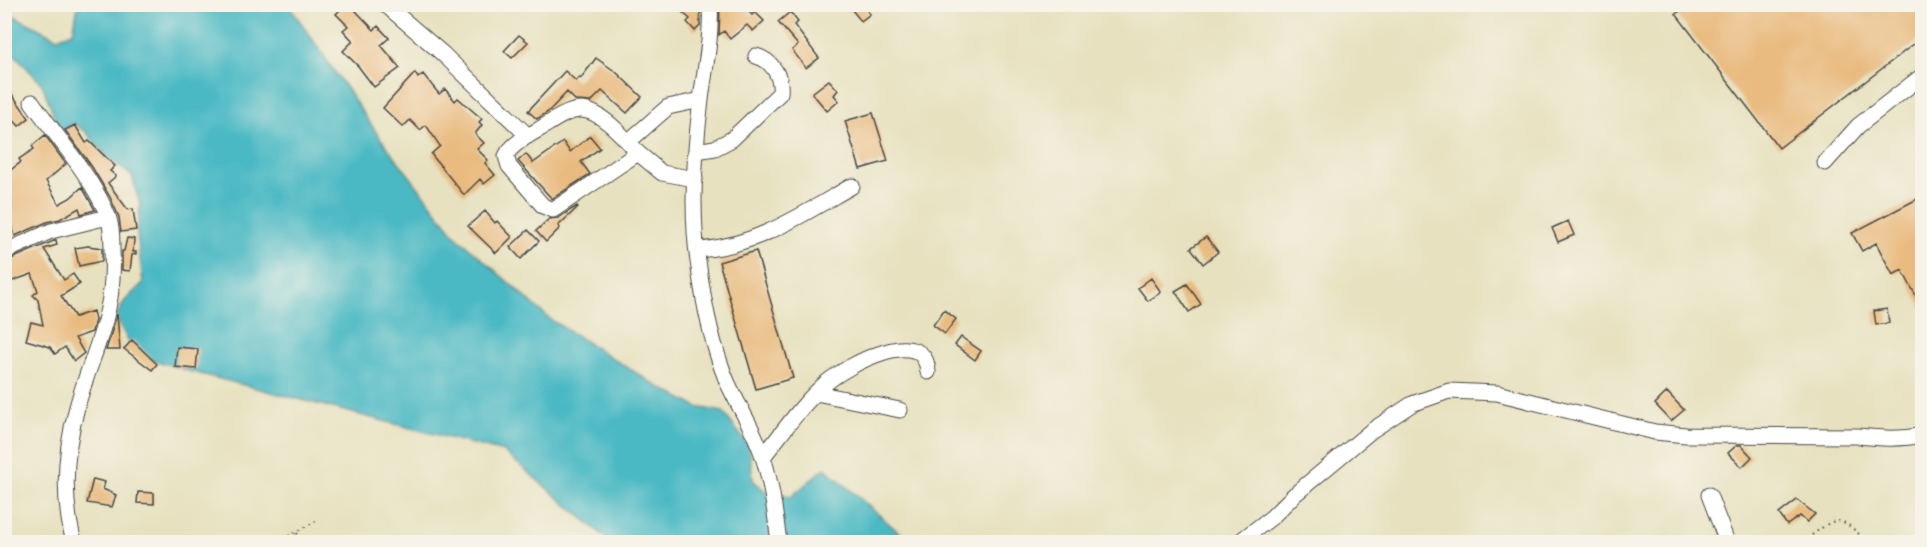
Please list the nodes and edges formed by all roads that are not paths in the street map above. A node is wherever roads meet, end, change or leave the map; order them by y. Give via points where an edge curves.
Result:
1 (710, 4) edge
2 (386, 5) edge
3 (756, 56) dead end
4 (1923, 76) edge
5 (701, 100) junction
6 (32, 102) dead end
7 (528, 136) junction
8 (633, 147) junction
9 (696, 151) junction
10 (1825, 164) dead end
11 (695, 179) junction
12 (852, 186) dead end
13 (108, 217) junction
14 (697, 250) junction
15 (4, 252) edge
16 (928, 372) dead end
17 (816, 393) junction
18 (900, 410) dead end
19 (1923, 435) edge
20 (763, 457) junction
21 (1709, 495) dead end
22 (74, 543) edge
23 (779, 543) edge
24 (1239, 543) edge
25 (1727, 543) edge

1 - 5 street via 711,39
2 - 7 street
3 - 9 street via 772,66 780,93 732,139 715,148
4 - 10 street via 1858,126
5 - 8 street via 668,107
5 - 9 street
6 - 13 street via 85,176
7 - 8 street via 580,110 596,114
7 - 8 street via 507,152 507,161 550,210
8 - 11 street via 662,173
9 - 11 street
11 - 14 street
12 - 14 street via 790,222 750,239
13 - 15 street via 51,231
13 - 22 street via 113,266 111,298 77,408 67,461 66,490
14 - 20 street via 706,306 726,377
16 - 17 street via 922,354 912,348 900,349 855,364
17 - 18 street
17 - 20 street
19 - 24 street via 1686,435 1655,432 1497,393 1449,391 1412,404 1371,431
20 - 23 street
21 - 25 street

